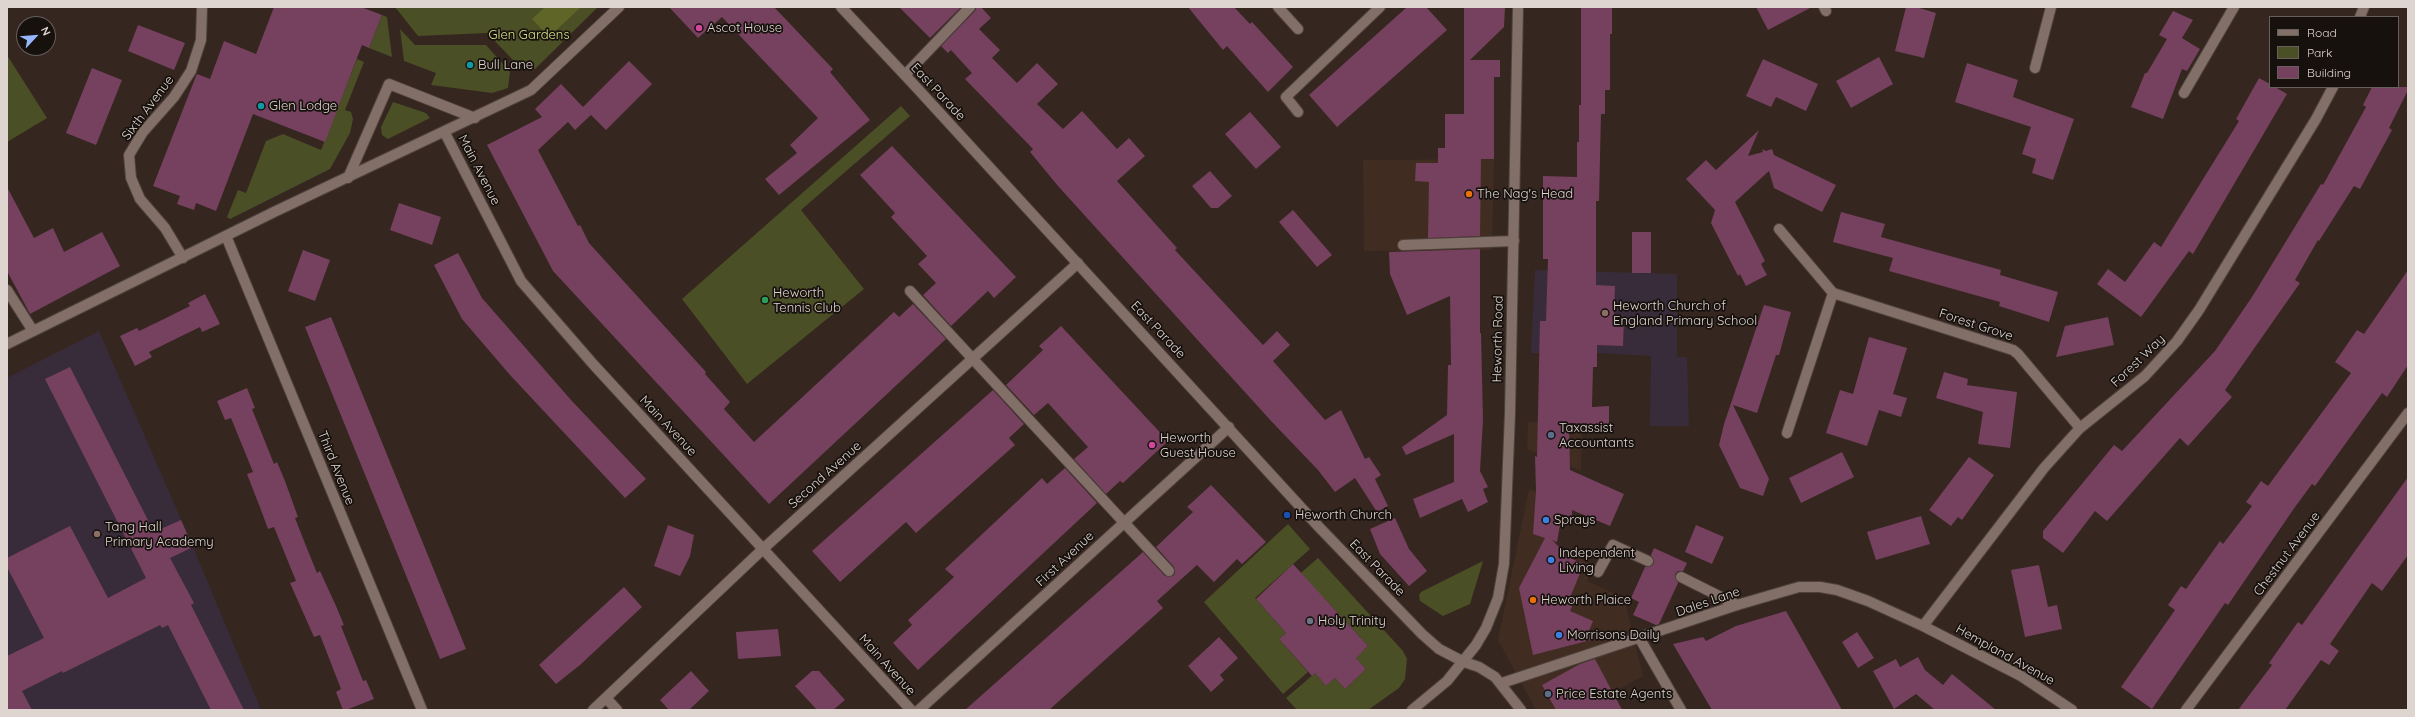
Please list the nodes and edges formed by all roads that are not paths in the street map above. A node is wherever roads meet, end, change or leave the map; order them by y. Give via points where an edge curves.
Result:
1 (202, 7) edge
2 (619, 7) edge
3 (841, 7) edge
4 (970, 7) edge
5 (1278, 7) edge
6 (1380, 7) edge
7 (1518, 7) edge
8 (2051, 7) edge
9 (2234, 7) edge
10 (1298, 29) dead end
11 (2035, 68) dead end
12 (905, 75) junction
13 (2332, 88) edge
14 (2184, 93) dead end
15 (1298, 112) dead end
16 (475, 118) junction
17 (445, 132) junction
18 (348, 178) junction
19 (1779, 229) dead end
20 (226, 236) junction
21 (1514, 241) junction
22 (1403, 244) dead end
23 (183, 258) junction
24 (1078, 263) junction
25 (7, 290) edge
26 (910, 291) dead end
27 (1833, 292) junction
28 (33, 331) junction
29 (7, 344) edge
30 (973, 359) junction
31 (2408, 413) edge
32 (1229, 427) junction
33 (2080, 428) junction
34 (1787, 433) dead end
35 (1124, 522) junction
36 (764, 548) junction
37 (1648, 561) dead end
38 (1169, 570) dead end
39 (1598, 572) dead end
40 (1681, 577) dead end
41 (1737, 605) junction
42 (1923, 626) junction
43 (1640, 639) junction
44 (1464, 662) junction
45 (1502, 684) junction
46 (606, 698) junction
47 (422, 710) edge
48 (593, 710) edge
49 (617, 710) edge
50 (911, 710) edge
51 (919, 710) edge
52 (1412, 710) edge
53 (1521, 710) edge
54 (1682, 710) edge
55 (2072, 710) edge
56 (2186, 710) edge

1 - 23 street, Sixth Avenue via 201,40 191,71 174,97 143,132 129,155 130,178 140,199 165,228
2 - 16 street via 531,90
3 - 12 street, East Parade
4 - 12 street
5 - 10 street
6 - 15 street via 1286,97
7 - 21 street, Heworth Road
8 - 11 street
9 - 14 street
12 - 24 street, East Parade
13 - 33 street, Forest Way via 2199,310 2177,341 2144,376
16 - 17 street
16 - 18 street via 389,84
17 - 18 street
17 - 36 street, Main Avenue via 521,281 593,364
18 - 20 street
19 - 27 street
20 - 23 street
20 - 47 street, Third Avenue
21 - 22 street
21 - 44 street, Heworth Road via 1504,564 1494,610 1486,628
23 - 28 street
24 - 30 street, Second Avenue
24 - 32 street, East Parade
25 - 28 street
26 - 30 street
27 - 33 street, Forest Grove via 2013,350
27 - 34 street
28 - 29 street
30 - 35 street
30 - 36 street, Second Avenue
31 - 56 street, Chestnut Avenue
32 - 35 street, First Avenue
32 - 44 street, East Parade via 1318,526 1422,634 1439,649
33 - 42 street, Forest Way via 2044,468
35 - 38 street
35 - 51 street, First Avenue
36 - 46 street, Second Avenue
36 - 50 street, Main Avenue
37 - 39 street via 1613,545
40 - 41 street
41 - 42 street, Dales Lane via 1799,587 1820,587 1868,602
41 - 43 street, Dales Lane
42 - 55 street, Hempland Avenue via 2021,676
43 - 45 street, Dales Lane
43 - 54 street
44 - 45 street, East Parade via 1487,671
44 - 52 street, Heworth Road via 1447,681
45 - 53 street, East Parade
46 - 48 street, Second Avenue
46 - 49 street

